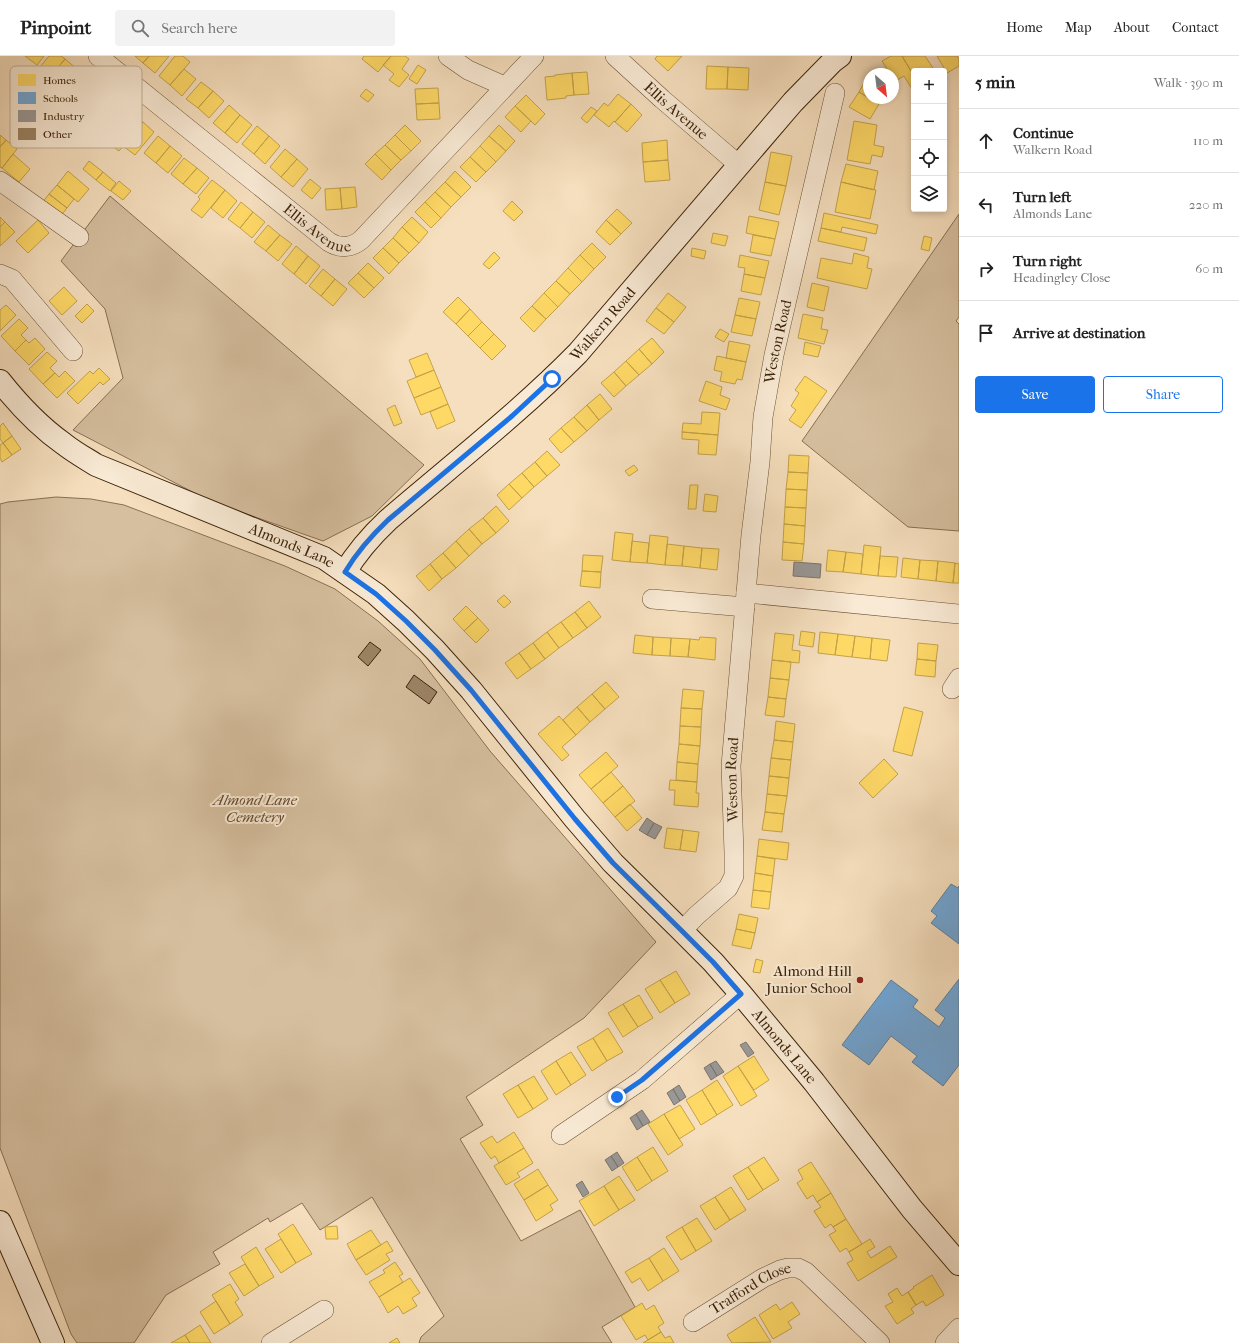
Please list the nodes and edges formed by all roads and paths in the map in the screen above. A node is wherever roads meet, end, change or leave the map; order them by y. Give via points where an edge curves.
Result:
1 (98, 56) edge
2 (448, 56) edge
3 (534, 56) edge
4 (615, 56) edge
5 (840, 56) edge
6 (110, 66) edge
7 (504, 86) junction
8 (142, 91) edge
9 (835, 93) dead end
10 (739, 165) junction
11 (0, 181) edge
12 (79, 237) dead end
13 (0, 274) edge
14 (73, 351) dead end
15 (2, 388) edge
16 (345, 572) junction
17 (652, 599) dead end
18 (746, 600) junction
19 (959, 614) edge
20 (682, 931) junction
21 (741, 994) junction
22 (561, 1134) dead end
23 (0, 1222) edge
24 (959, 1264) edge
25 (324, 1310) dead end
26 (693, 1322) dead end
27 (959, 1328) edge
28 (52, 1343) edge
29 (271, 1343) edge
30 (880, 1343) edge
31 (945, 1343) edge

1 - 6 street, Ellis Avenue
2 - 7 street via 468,70
3 - 7 street, Ellis Avenue
4 - 10 street, Ellis Avenue
5 - 10 street, Walkern Road via 797,98
7 - 8 street, Ellis Avenue via 361,240 351,246 342,247 329,242
9 - 18 street, Weston Road via 772,363 763,417
10 - 16 street, Walkern Road via 606,321 552,379 388,520 369,538
11 - 12 street
13 - 14 street via 12,279
15 - 16 street, Almonds Lane via 65,445 96,464 306,550
16 - 20 street, Almonds Lane via 376,594 435,650 613,863
17 - 18 street
18 - 19 street
18 - 20 street, Weston Road via 731,766 734,876 728,888
20 - 21 street, Almonds Lane
21 - 22 street via 642,1080
21 - 24 street, Almonds Lane via 814,1082 912,1209
23 - 28 street
25 - 29 street
26 - 30 street, Trafford Close via 763,1278 780,1270 798,1268 806,1272
27 - 31 street

